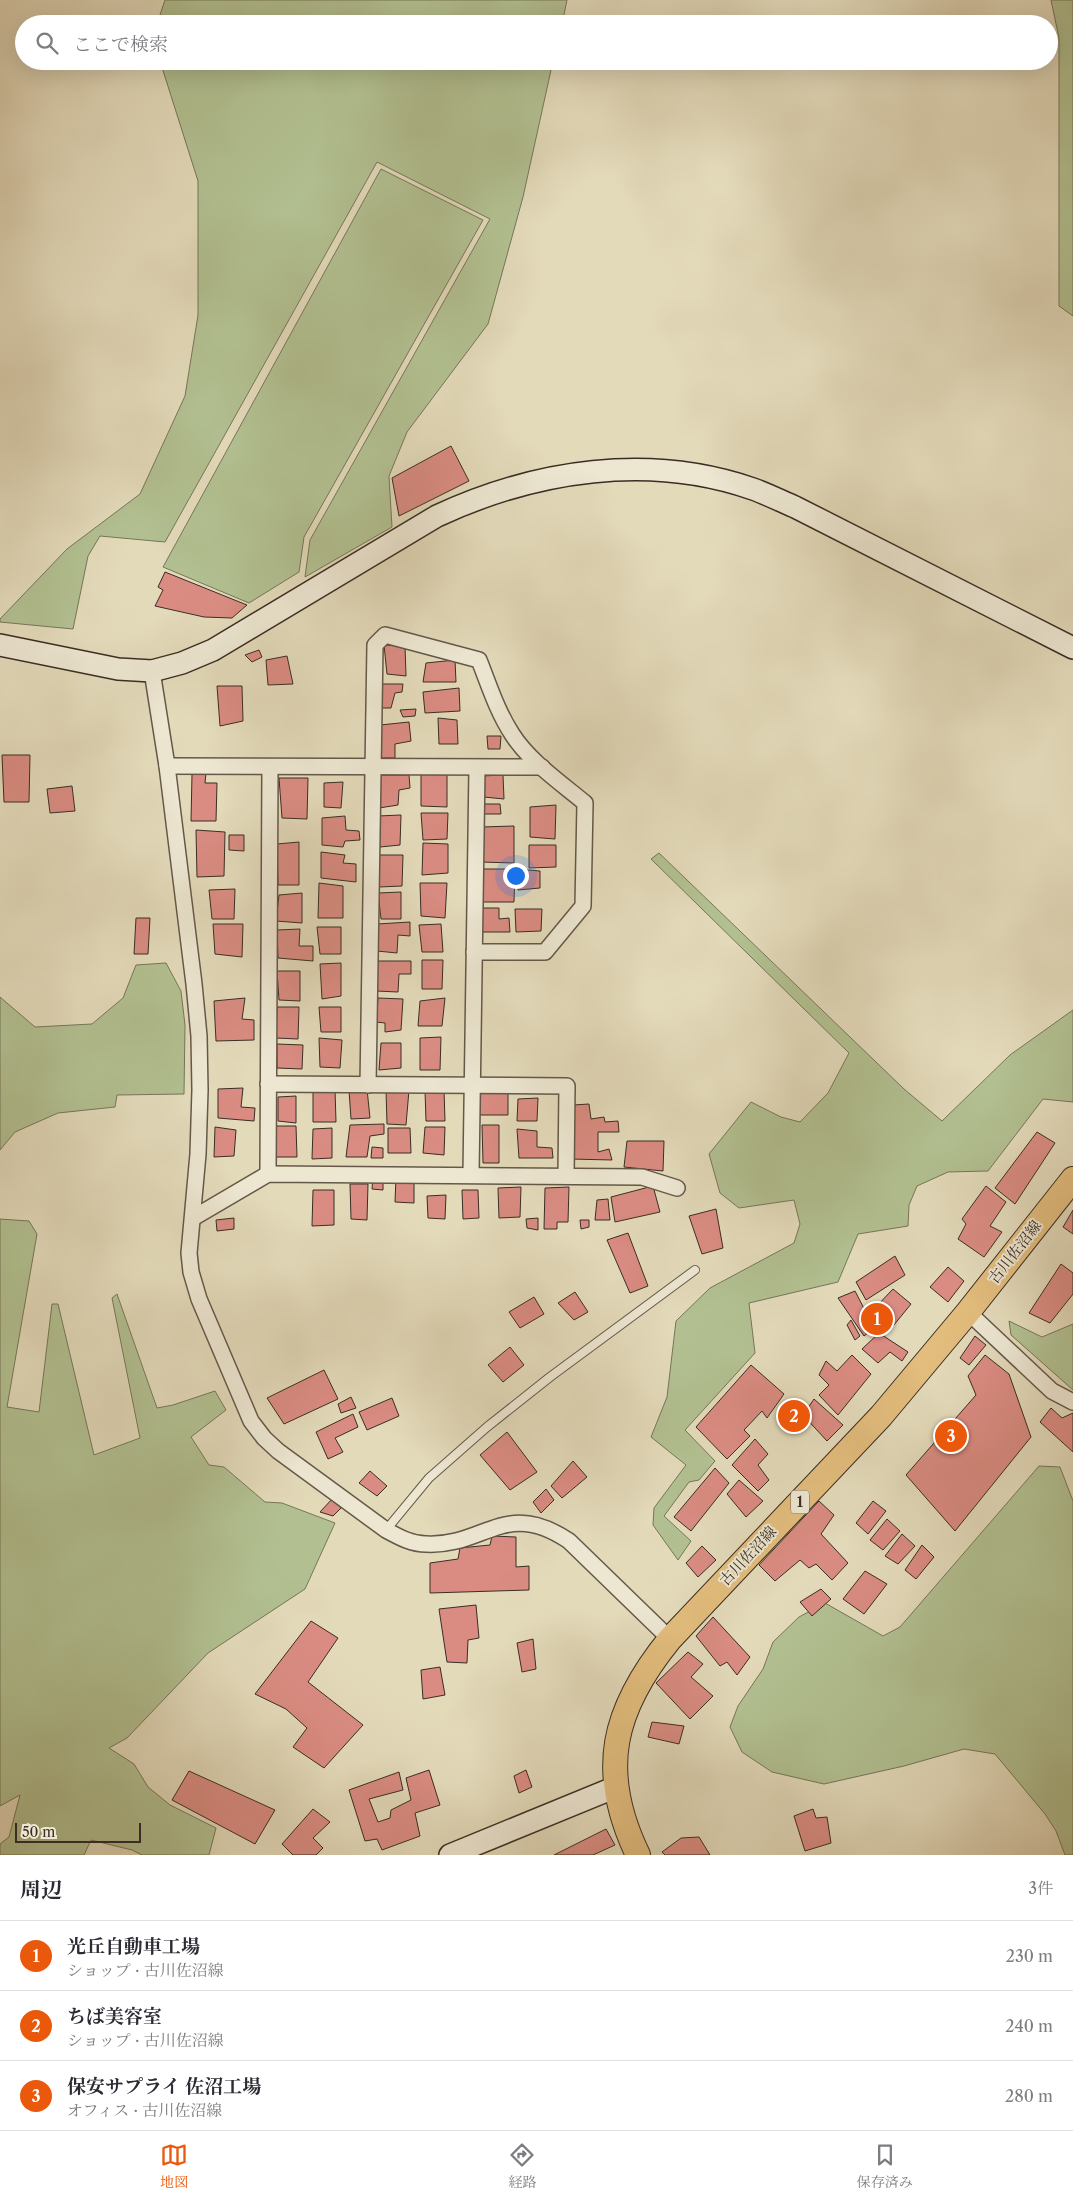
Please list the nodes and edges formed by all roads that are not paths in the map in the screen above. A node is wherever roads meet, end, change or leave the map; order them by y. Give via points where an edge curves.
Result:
1 (0, 645) edge
2 (1073, 648) edge
3 (152, 671) junction
4 (167, 766) junction
5 (270, 767) junction
6 (373, 767) junction
7 (542, 767) junction
8 (477, 768) junction
9 (474, 952) junction
10 (268, 1084) junction
11 (368, 1085) junction
12 (472, 1085) junction
13 (268, 1174) junction
14 (471, 1174) junction
15 (566, 1176) junction
16 (1073, 1179) edge
17 (677, 1188) dead end
18 (193, 1218) junction
19 (695, 1270) dead end
20 (968, 1312) junction
21 (1073, 1402) edge
22 (386, 1530) junction
23 (670, 1639) junction
24 (616, 1787) junction
25 (450, 1855) edge
26 (638, 1855) edge

1 - 3 street via 118,668
2 - 3 street via 754,489 651,468 568,474 506,489 464,504 438,516 213,650
3 - 4 street
4 - 5 street
4 - 18 street via 199,1036 200,1090
5 - 6 street
5 - 10 street
6 - 7 street via 375,645 386,635 479,660 499,711 513,736
6 - 8 street
6 - 11 street
7 - 8 street
7 - 9 street via 585,803 583,906 545,952
8 - 9 street
9 - 12 street
10 - 11 street
10 - 13 street
11 - 12 street
12 - 14 street
12 - 15 street via 567,1086
13 - 14 street
13 - 18 street
14 - 15 street
15 - 17 street via 642,1178
16 - 20 main road, 古川佐沼線 / 1
18 - 22 street via 189,1253 198,1300 251,1421 278,1451
19 - 22 lane via 487,1427 429,1478
20 - 21 street via 1052,1391
20 - 23 main road, 古川佐沼線 / 1 via 881,1416
22 - 23 street via 405,1541 425,1544 445,1543 515,1523 554,1531 570,1541
23 - 24 main road, 古川佐沼線 / 1 via 634,1691 621,1722 616,1753
24 - 25 street
24 - 26 main road, 古川佐沼線 / 1 via 621,1816

